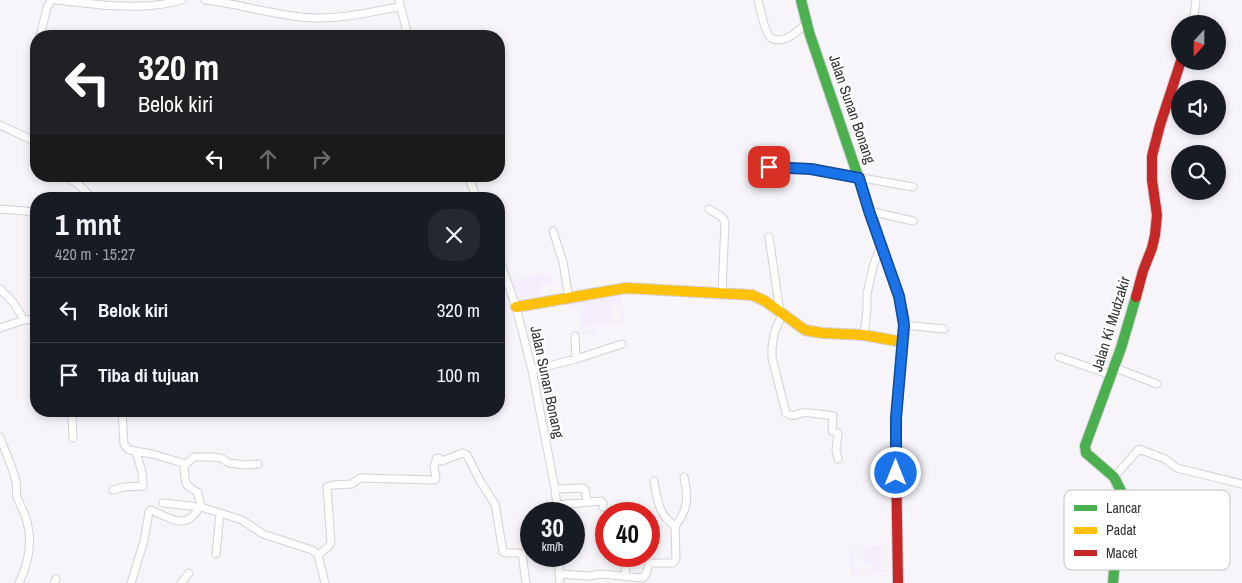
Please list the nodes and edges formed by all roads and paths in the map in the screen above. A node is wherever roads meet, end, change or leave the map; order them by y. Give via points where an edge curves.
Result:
1 (51, 0) edge
2 (55, 0) edge
3 (182, 0) edge
4 (205, 0) edge
5 (758, 0) edge
6 (801, 0) edge
7 (1196, 0) edge
8 (399, 3) edge
9 (1194, 15) edge
10 (807, 23) junction
11 (41, 30) edge
12 (406, 30) edge
13 (1178, 70) edge
14 (0, 125) edge
15 (30, 139) edge
16 (755, 168) dead end
17 (859, 178) junction
18 (75, 182) edge
19 (913, 187) dead end
20 (86, 192) edge
21 (0, 209) edge
22 (709, 209) dead end
23 (869, 211) junction
24 (30, 212) edge
25 (913, 221) dead end
26 (554, 231) dead end
27 (769, 237) dead end
28 (881, 245) junction
29 (505, 275) edge
30 (0, 289) edge
31 (722, 293) junction
32 (569, 299) junction
33 (516, 307) junction
34 (781, 313) junction
35 (24, 320) junction
36 (30, 320) edge
37 (904, 325) junction
38 (0, 328) edge
39 (944, 330) dead end
40 (864, 335) junction
41 (575, 336) dead end
42 (903, 342) junction
43 (622, 344) dead end
44 (1059, 357) dead end
45 (576, 359) junction
46 (532, 370) junction
47 (1112, 371) junction
48 (1157, 384) dead end
49 (72, 417) edge
50 (122, 417) edge
51 (0, 437) edge
52 (73, 438) dead end
53 (136, 452) junction
54 (838, 459) dead end
55 (185, 464) junction
56 (258, 464) dead end
57 (684, 477) dead end
58 (1114, 478) junction
59 (654, 481) dead end
60 (1242, 484) edge
61 (555, 489) junction
62 (113, 490) dead end
63 (1120, 490) edge
64 (557, 502) edge
65 (587, 502) joint
66 (602, 502) edge
67 (163, 503) dead end
68 (200, 508) junction
69 (220, 513) junction
70 (675, 526) junction
71 (216, 554) dead end
72 (318, 555) junction
73 (559, 567) edge
74 (626, 567) edge
75 (1113, 570) edge
76 (189, 573) dead end
77 (559, 574) junction
78 (626, 577) junction
79 (19, 583) edge
80 (131, 583) edge
81 (181, 583) edge
82 (324, 583) edge
83 (526, 583) edge
84 (560, 583) edge
85 (898, 583) edge
86 (1112, 583) edge

1 - 11 street
2 - 3 street via 132,6
4 - 8 street via 316,18 339,17
5 - 10 street via 772,39 786,38
6 - 10 street, Jalan Sunan Bonang
7 - 9 street
8 - 12 street
10 - 17 street, Jalan Sunan Bonang
13 - 47 street, Jalan Ki Mudzakir via 1152,156 1155,235
14 - 15 street
16 - 17 street via 811,169
17 - 19 street
17 - 23 street, Jalan Sunan Bonang
18 - 20 street
21 - 24 street
22 - 31 street via 725,222
23 - 25 street
23 - 28 street, Jalan Sunan Bonang
26 - 32 street
27 - 34 street
28 - 37 street, Jalan Sunan Bonang via 899,296
28 - 40 street via 867,294
29 - 33 street, Jalan Sunan Bonang
30 - 35 street
31 - 32 street via 626,288
31 - 34 street via 758,297
32 - 33 street
33 - 46 street, Jalan Sunan Bonang
34 - 40 street via 805,330
34 - 54 street via 774,334 772,358 786,414 833,416 832,431 838,433
35 - 36 street
35 - 38 street
37 - 39 street
37 - 42 street, Jalan Sunan Bonang
40 - 42 street
41 - 45 street
42 - 85 street, Jalan Sunan Bonang via 896,418
43 - 45 street
44 - 47 street
45 - 46 street
46 - 61 street, Jalan Sunan Bonang
47 - 48 street
47 - 58 street, Jalan Ki Mudzakir via 1085,450 1088,457
49 - 52 street
50 - 53 street via 124,444
51 - 79 street via 28,529 29,556
53 - 55 street
53 - 62 street via 143,486
55 - 56 street via 194,457 210,457 221,458 229,464
55 - 68 street via 185,481 198,493
57 - 70 street via 685,509
58 - 60 street via 1139,448 1177,468
58 - 63 street
59 - 70 street via 663,515
61 - 64 street, Jalan Sunan Bonang
61 - 65 street via 583,488
65 - 66 street
67 - 68 street
68 - 69 street
68 - 80 street via 185,520 171,520 151,510 149,512
69 - 71 street
69 - 72 street
70 - 78 street via 674,562 649,564 644,577
72 - 82 street
72 - 83 street via 331,543 327,487 352,484 360,478 435,480 437,458 442,461 465,453 496,504 503,552 522,554
73 - 77 street
74 - 78 street
75 - 86 street
76 - 81 street
77 - 78 street
77 - 84 street

